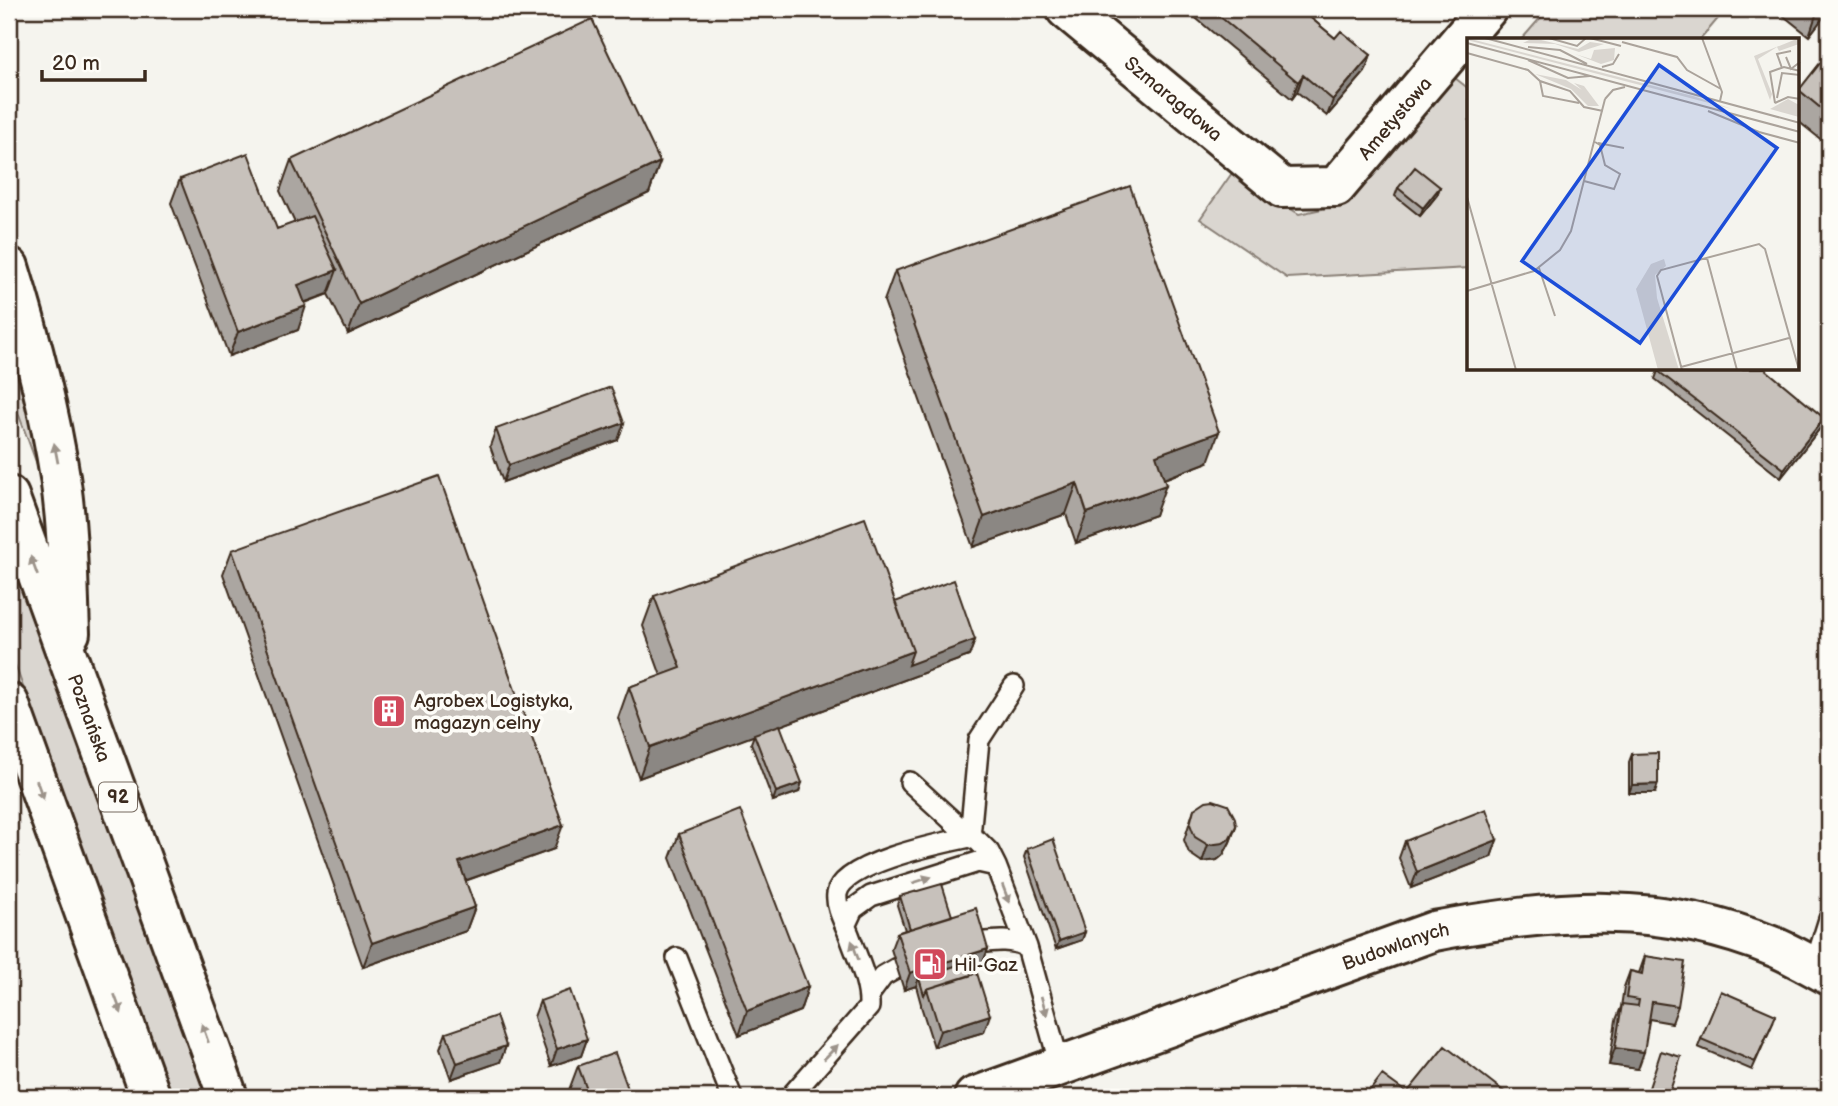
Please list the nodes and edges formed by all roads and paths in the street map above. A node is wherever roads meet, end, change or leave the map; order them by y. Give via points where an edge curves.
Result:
1 (1066, 9) edge
2 (1488, 9) edge
3 (1282, 188) joint
4 (9, 267) edge
5 (9, 496) edge
6 (72, 670) junction
7 (1014, 686) dead end
8 (9, 703) edge
9 (910, 782) dead end
10 (970, 837) junction
11 (996, 866) junction
12 (1829, 919) edge
13 (846, 924) junction
14 (975, 943) edge
15 (1027, 947) junction
16 (677, 958) dead end
17 (897, 968) dead end
18 (1822, 971) edge
19 (869, 995) junction
20 (1060, 1066) junction
21 (793, 1093) edge
22 (151, 1097) edge
23 (228, 1097) edge
24 (732, 1097) edge
25 (974, 1097) edge

1 - 3 main road, Szmaragdowa
2 - 3 main road, Ametystowa via 1336,187
6 -> 4 main road via 60,478
6 -> 5 main road, Poznańska / 92
23 -> 6 main road, Poznańska / 92
7 - 10 lane via 979,740
8 -> 22 main road
9 - 10 lane
10 - 11 lane via 989,852
10 - 13 lane via 924,848 849,876 836,898
13 -> 11 lane via 853,909 872,897 978,862
11 -> 15 lane
12 - 18 lane
19 -> 13 lane
14 - 15 lane via 1006,941
15 -> 20 lane
16 - 24 lane
17 - 19 lane via 883,976
18 - 20 main road, Budowlanych via 1777,948 1707,925 1638,913 1508,918 1434,932
21 -> 19 lane via 864,1015
20 - 25 main road, Budowlanych

